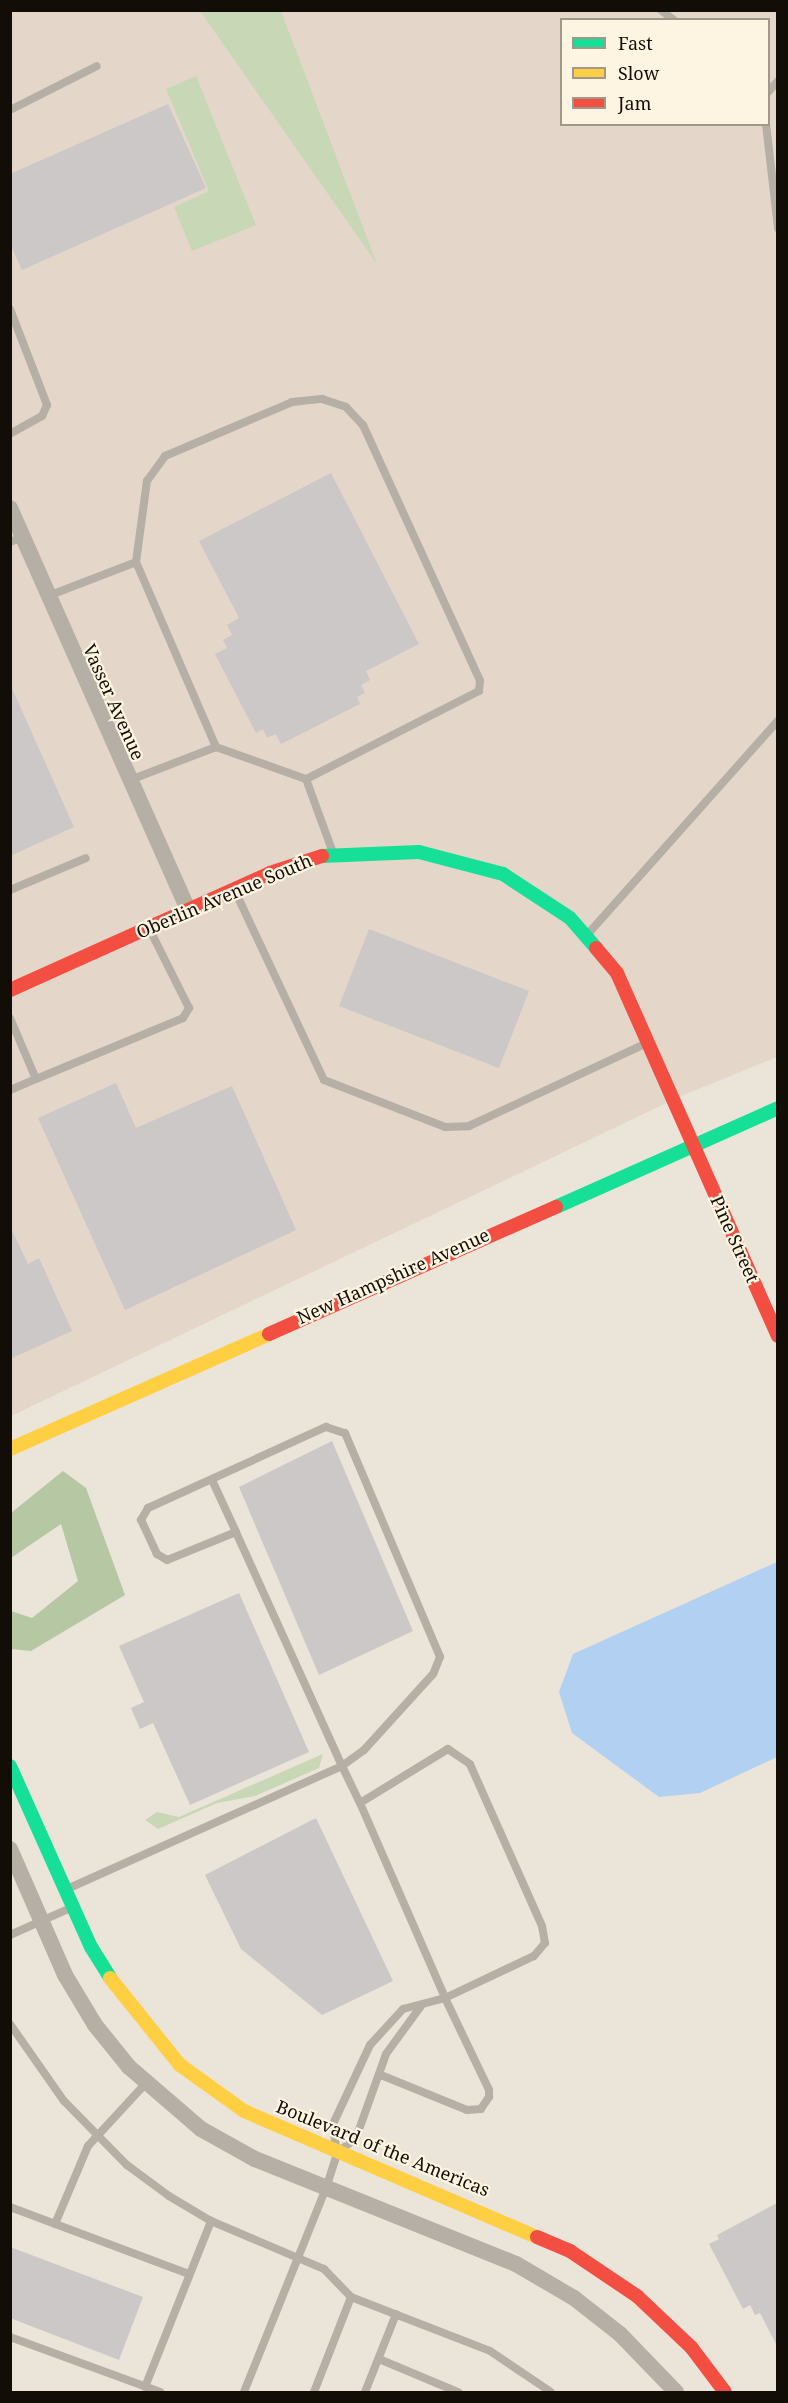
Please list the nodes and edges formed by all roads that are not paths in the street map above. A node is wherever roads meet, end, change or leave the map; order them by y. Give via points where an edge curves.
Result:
1 (97, 66) dead end
2 (10, 110) edge
3 (766, 126) edge
4 (777, 228) edge
5 (10, 309) edge
6 (10, 434) edge
7 (10, 508) edge
8 (16, 539) edge
9 (136, 562) junction
10 (48, 596) junction
11 (777, 721) edge
12 (216, 747) junction
13 (306, 778) junction
14 (128, 781) junction
15 (332, 852) junction
16 (86, 858) dead end
17 (10, 890) edge
18 (234, 890) junction
19 (188, 909) junction
20 (149, 927) junction
21 (587, 935) junction
22 (10, 990) edge
23 (10, 1018) edge
24 (650, 1042) junction
25 (36, 1079) junction
26 (10, 1090) edge
27 (777, 1108) edge
28 (693, 1143) junction
29 (777, 1336) edge
30 (10, 1449) edge
31 (212, 1480) junction
32 (236, 1532) junction
33 (342, 1766) junction
34 (10, 1767) edge
35 (360, 1803) junction
36 (10, 1849) edge
37 (65, 1890) junction
38 (73, 1907) junction
39 (42, 1921) junction
40 (10, 1935) edge
41 (445, 1998) junction
42 (421, 2006) junction
43 (10, 2024) edge
44 (381, 2075) junction
45 (147, 2082) junction
46 (96, 2136) junction
47 (337, 2154) junction
48 (326, 2188) junction
49 (10, 2207) edge
50 (211, 2221) junction
51 (55, 2224) junction
52 (299, 2257) junction
53 (189, 2274) junction
54 (351, 2297) junction
55 (396, 2314) junction
56 (10, 2337) edge
57 (379, 2358) junction
58 (145, 2387) junction
59 (160, 2392) edge
60 (244, 2392) edge
61 (314, 2392) edge
62 (365, 2392) edge
63 (458, 2392) edge
64 (551, 2392) edge
65 (676, 2392) edge
66 (725, 2392) edge

1 - 2 lane
3 - 4 lane
5 - 6 lane via 47,405 42,416
7 - 8 street, Vasser Avenue
8 - 10 street, Vasser Avenue
9 - 10 lane
9 - 12 lane
9 - 13 lane via 147,481 165,456 292,402 322,399 346,406 363,425 480,681 479,691
10 - 14 street, Vasser Avenue
11 - 21 lane
12 - 13 lane
12 - 14 lane
13 - 15 lane
14 - 19 street, Vasser Avenue
15 - 18 street, Oberlin Avenue South
15 - 21 street, Oberlin Avenue South via 419,852 469,862 530,887
16 - 17 lane
18 - 19 street, Oberlin Avenue South
18 - 24 lane via 324,1080 445,1127 469,1126
19 - 20 street, Oberlin Avenue South
20 - 22 street, Oberlin Avenue South
20 - 25 lane via 189,1008 183,1018
21 - 24 street, Oberlin Avenue South via 617,974
23 - 25 lane
24 - 28 street, Oberlin Avenue South
25 - 26 lane
27 - 28 street, New Hampshire Avenue
28 - 29 street, Pine Street
28 - 30 street, New Hampshire Avenue
31 - 32 lane
31 - 32 lane via 148,1508 142,1522 157,1554 167,1560
31 - 33 lane via 326,1427 345,1433 440,1657 433,1674 364,1750
32 - 33 lane
33 - 35 lane
33 - 37 lane
34 - 37 street, Boulevard of the Americas
35 - 41 lane
35 - 41 lane via 439,1752 465,1757 542,1926 545,1943 534,1956
36 - 39 street
37 - 38 street, Boulevard of the Americas
38 - 39 lane
38 - 47 street, Boulevard of the Americas via 129,2007 180,2065 244,2111
39 - 40 lane
39 - 45 street via 95,2025
41 - 42 lane
41 - 44 lane via 489,2090 484,2106 467,2110
42 - 44 lane via 397,2035
42 - 47 lane via 403,2009 370,2045 333,2124
43 - 46 lane via 45,2079
44 - 47 lane via 356,2138
45 - 46 lane
45 - 48 street via 201,2129 255,2159
46 - 50 lane via 152,2184
46 - 51 lane
47 - 48 lane
47 - 66 street, Boulevard of the Americas via 478,2208 570,2251 637,2295 691,2347
48 - 52 lane
48 - 65 street via 516,2264 574,2298 621,2334
49 - 51 lane
50 - 52 lane
50 - 53 lane
51 - 53 lane
52 - 54 lane via 334,2276
52 - 60 lane
53 - 58 lane
54 - 55 lane
54 - 61 lane
55 - 57 lane
55 - 64 lane via 490,2351
56 - 58 lane
57 - 62 lane
57 - 63 lane
58 - 59 lane

